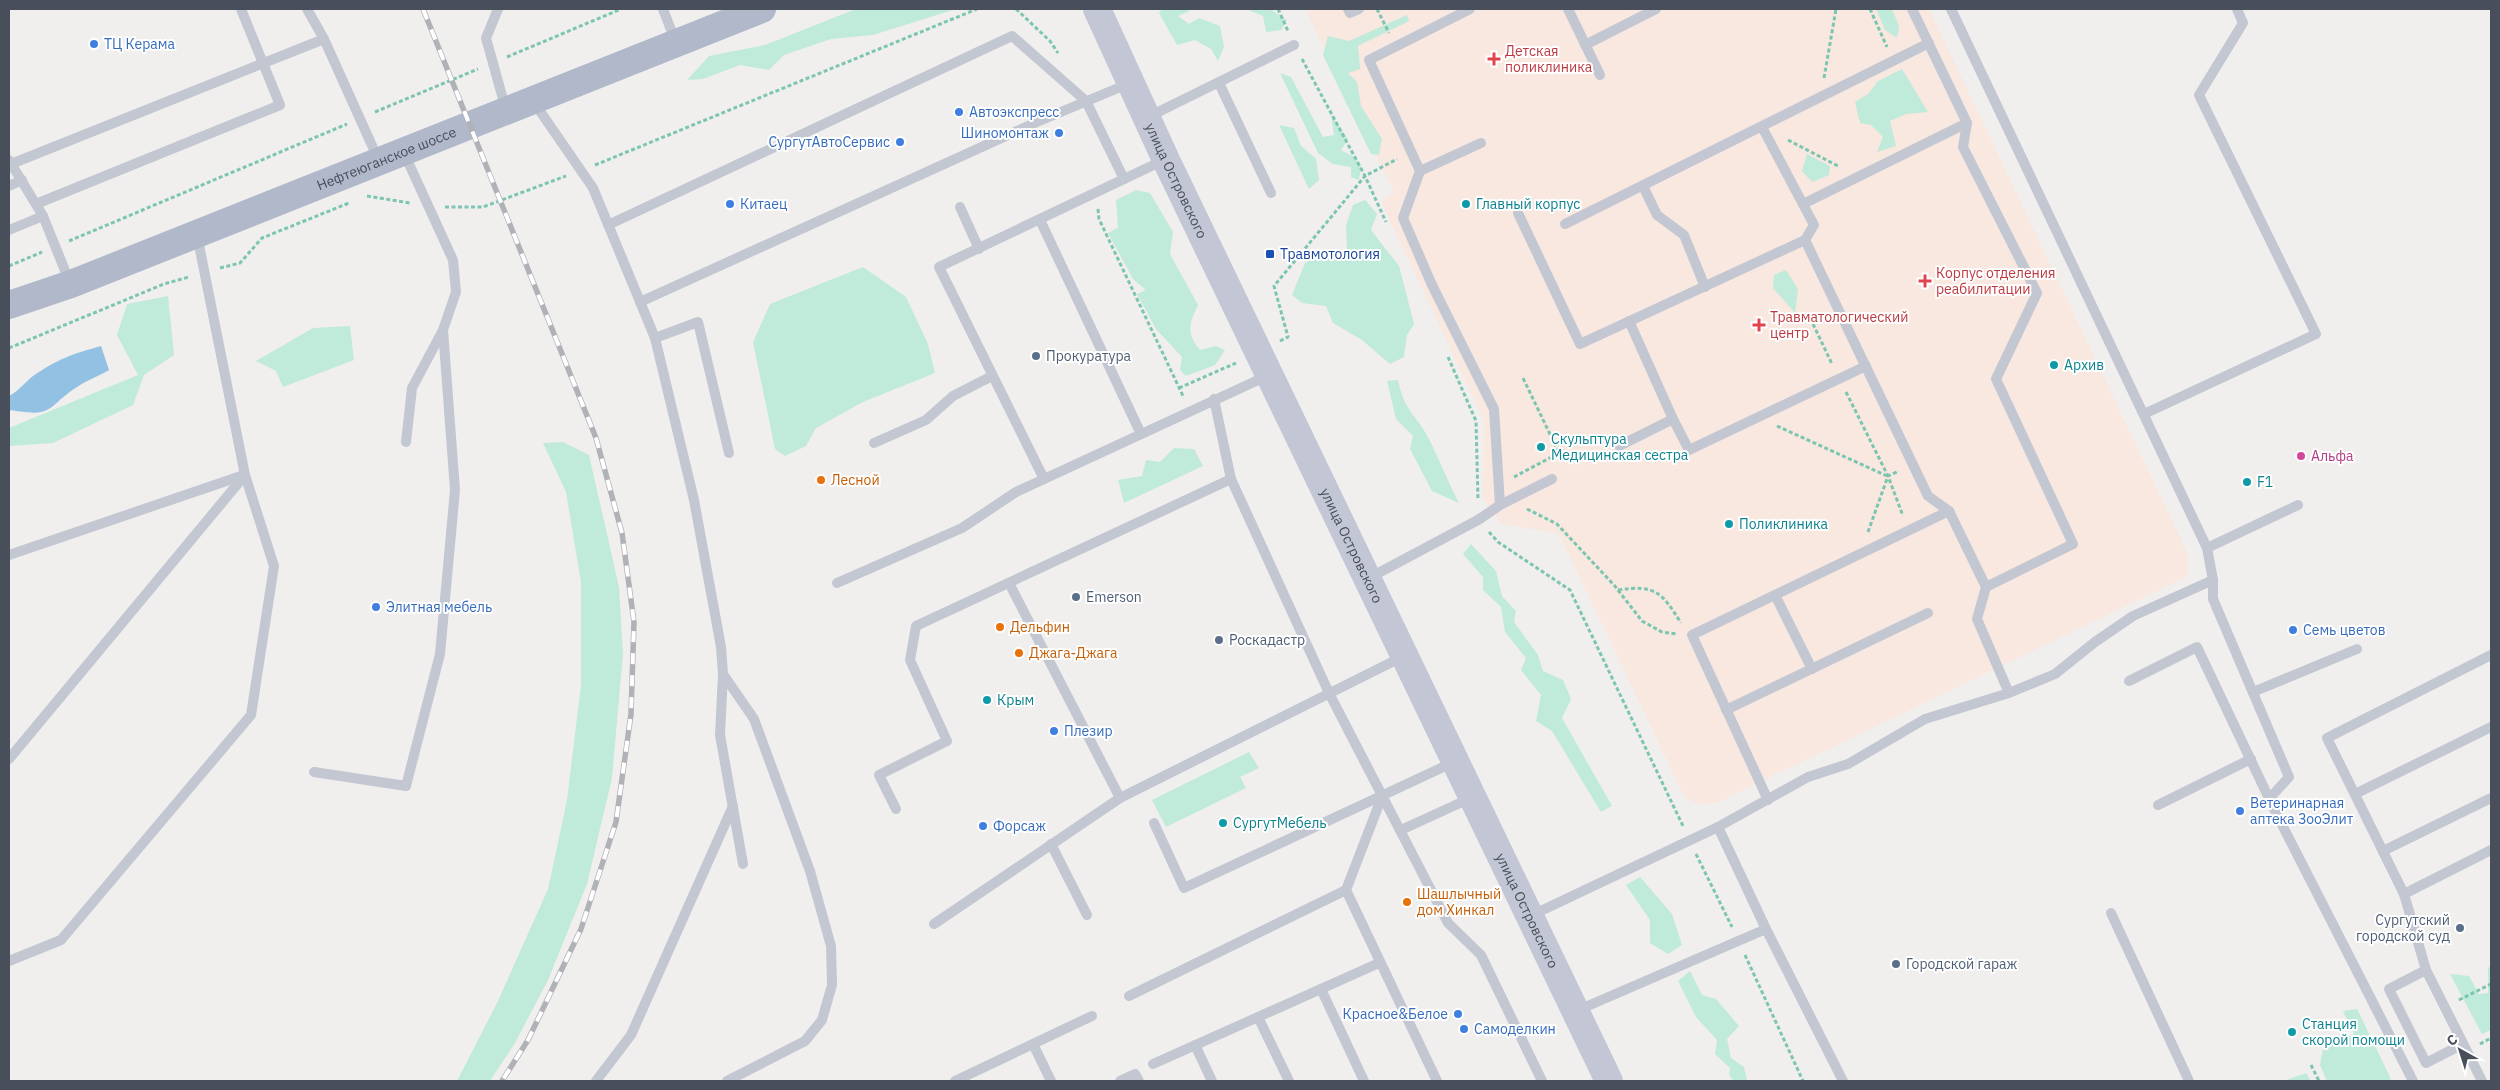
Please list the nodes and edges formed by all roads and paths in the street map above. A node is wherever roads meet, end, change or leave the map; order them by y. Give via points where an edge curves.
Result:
1 (241, 9) edge
2 (307, 9) edge
3 (498, 9) edge
4 (621, 9) edge
5 (663, 9) edge
6 (762, 9) edge
7 (977, 9) edge
8 (1097, 9) edge
9 (1278, 9) edge
10 (1348, 9) edge
11 (1359, 9) edge
12 (1377, 9) edge
13 (1470, 9) edge
14 (1568, 9) edge
15 (1656, 9) edge
16 (1836, 9) edge
17 (1870, 9) edge
18 (1912, 9) edge
19 (1951, 9) edge
20 (2237, 9) edge
21 (324, 39) junction
22 (1929, 43) junction
23 (677, 44) junction
24 (1294, 44) junction
25 (1585, 44) junction
26 (1395, 47) junction
27 (264, 62) junction
28 (1893, 62) junction
29 (493, 63) junction
30 (1600, 75) dead end
31 (1132, 83) junction
32 (1219, 83) junction
33 (1820, 98) junction
34 (533, 101) junction
35 (1086, 101) junction
36 (506, 112) junction
37 (1148, 117) junction
38 (360, 119) junction
39 (1967, 123) junction
40 (1762, 127) junction
41 (1481, 143) dead end
42 (1412, 152) junction
43 (391, 157) junction
44 (1166, 160) junction
45 (10, 161) edge
46 (581, 171) junction
47 (1420, 171) junction
48 (1365, 176) junction
49 (1859, 177) junction
50 (1124, 179) junction
51 (22, 180) junction
52 (9, 186) edge
53 (1643, 186) junction
54 (1271, 193) dead end
55 (1095, 194) junction
56 (360, 198) dead end
57 (351, 202) dead end
58 (36, 204) junction
59 (1803, 204) junction
60 (430, 207) junction
61 (960, 207) dead end
62 (1518, 213) dead end
63 (43, 216) junction
64 (1040, 220) junction
65 (1565, 224) dead end
66 (608, 225) junction
67 (9, 230) edge
68 (1390, 230) dead end
69 (197, 234) junction
70 (1805, 240) junction
71 (55, 246) junction
72 (979, 248) junction
73 (9, 266) edge
74 (205, 272) junction
75 (71, 284) junction
76 (1705, 286) junction
77 (640, 302) junction
78 (9, 305) edge
79 (1629, 322) junction
80 (1813, 324) dead end
81 (443, 330) junction
82 (655, 338) junction
83 (9, 348) edge
84 (1444, 348) dead end
85 (1264, 364) junction
86 (1866, 366) junction
87 (992, 376) junction
88 (1523, 378) dead end
89 (1839, 379) junction
90 (1179, 388) junction
91 (1214, 399) junction
92 (1190, 411) junction
93 (2144, 414) junction
94 (1760, 418) junction
95 (1673, 419) junction
96 (1141, 434) junction
97 (406, 442) dead end
98 (874, 443) dead end
99 (1619, 446) dead end
100 (729, 453) dead end
101 (245, 475) junction
102 (1888, 476) junction
103 (1231, 479) junction
104 (1508, 479) dead end
105 (1552, 479) dead end
106 (1044, 480) junction
107 (1505, 502) junction
108 (2298, 504) dead end
109 (1949, 511) junction
110 (1478, 520) junction
111 (1906, 524) dead end
112 (2206, 548) junction
113 (13, 553) edge
114 (1860, 554) junction
115 (9, 563) edge
116 (1368, 579) junction
117 (2213, 580) junction
118 (1009, 583) junction
119 (837, 584) dead end
120 (1986, 587) junction
121 (1618, 590) junction
122 (1775, 595) junction
123 (1928, 613) dead end
124 (1685, 630) dead end
125 (1681, 632) dead end
126 (2357, 649) dead end
127 (2491, 654) edge
128 (1406, 655) junction
129 (1812, 669) junction
130 (723, 674) junction
131 (2129, 681) dead end
132 (2253, 692) junction
133 (2009, 693) junction
134 (1329, 694) junction
135 (1726, 710) junction
136 (2491, 727) edge
137 (9, 759) edge
138 (2251, 759) junction
139 (1456, 760) junction
140 (314, 772) dead end
141 (1383, 794) junction
142 (2355, 794) junction
143 (1474, 797) junction
144 (1120, 798) junction
145 (2491, 798) edge
146 (2270, 799) junction
147 (1768, 800) junction
148 (2158, 805) dead end
149 (733, 806) junction
150 (896, 809) dead end
151 (1154, 823) dead end
152 (1718, 827) junction
153 (1401, 830) junction
154 (1690, 840) junction
155 (1051, 844) junction
156 (2491, 850) edge
157 (2383, 851) junction
158 (743, 864) dead end
159 (1346, 890) junction
160 (2404, 894) junction
161 (2111, 913) dead end
162 (1086, 915) dead end
163 (1530, 916) junction
164 (934, 924) dead end
165 (1766, 929) junction
166 (1738, 940) junction
167 (9, 961) edge
168 (1379, 963) junction
169 (2426, 970) junction
170 (2491, 984) edge
171 (1321, 989) junction
172 (1129, 996) dead end
173 (2444, 1006) junction
174 (1575, 1011) junction
175 (1092, 1016) dead end
176 (1258, 1017) junction
177 (1033, 1044) junction
178 (2463, 1044) junction
179 (1196, 1045) junction
180 (1153, 1064) dead end
181 (2310, 1065) dead end
182 (596, 1081) edge
183 (726, 1081) edge
184 (955, 1081) edge
185 (1051, 1081) edge
186 (1120, 1081) edge
187 (1138, 1081) edge
188 (1212, 1081) edge
189 (1288, 1081) edge
190 (1364, 1081) edge
191 (1437, 1081) edge
192 (1542, 1081) edge
193 (1609, 1081) edge
194 (1803, 1081) edge
195 (1843, 1081) edge
196 (2189, 1081) edge
197 (2319, 1081) edge
198 (2413, 1081) edge
199 (2482, 1081) edge

1 - 27 lane
2 - 21 lane
3 - 29 lane via 486,38
4 - 29 path
5 - 23 lane
6 - 23 main road, Нефтеюганское шоссе
7 - 46 path
8 - 31 main road, улица Островского
9 - 24 path
10 - 11 lane via 1350,13
12 - 26 path
13 - 26 lane
14 - 25 lane
15 - 25 lane
16 - 33 path
17 - 28 path
18 - 22 lane
19 - 93 lane
20 - 93 lane via 2243,24 2199,95 2316,334
21 - 27 lane
21 - 38 lane
22 - 28 lane
22 - 39 lane
23 - 34 main road, Нефтеюганское шоссе
24 - 32 lane
24 - 48 path
25 - 30 lane
26 - 42 lane via 1369,60
27 - 45 lane
27 - 58 lane via 280,106
28 - 33 lane
29 - 36 lane
29 - 38 path
31 - 35 lane
31 - 37 main road, улица Островского
32 - 37 lane
32 - 54 lane
33 - 40 lane
34 - 36 main road, Нефтеюганское шоссе
34 - 46 lane
35 - 50 lane
35 - 66 lane via 1012,36
35 - 77 lane
36 - 43 main road, Нефтеюганское шоссе
37 - 44 main road, улица Островского
38 - 43 lane
38 - 71 path
39 - 49 lane
39 - 120 lane via 1963,148 2037,293 1996,379 2073,544
40 - 49 path
40 - 53 lane
40 - 59 lane
41 - 47 lane
42 - 47 lane
42 - 48 path
43 - 60 lane
43 - 69 main road, Нефтеюганское шоссе
44 - 50 lane
44 - 85 main road, улица Островского
45 - 51 lane
46 - 60 path via 482,207
46 - 66 lane via 593,188
47 - 107 lane via 1403,218 1432,285 1494,409
48 - 68 path
48 - 85 path via 1274,286 1288,337
49 - 59 lane
50 - 55 lane
51 - 52 lane
51 - 58 lane
53 - 65 lane
53 - 76 lane via 1658,215 1684,235
55 - 64 lane
55 - 90 path via 1099,220
56 - 60 path via 369,195
57 - 74 path via 262,238 240,263
58 - 63 lane
59 - 70 lane via 1814,225
60 - 81 lane via 454,260 456,292
61 - 72 lane
62 - 79 lane via 1580,344
63 - 67 lane
63 - 71 lane
64 - 72 lane
64 - 96 lane
66 - 77 lane
69 - 74 lane
69 - 75 main road, Нефтеюганское шоссе
70 - 76 lane
70 - 86 lane
71 - 73 path
71 - 75 lane
72 - 87 lane via 939,267
74 - 83 path via 164,284
74 - 101 lane
75 - 78 main road, Нефтеюганское шоссе
76 - 79 lane
77 - 82 lane
79 - 95 lane
80 - 89 path
81 - 97 lane via 412,388
81 - 140 lane via 455,490 440,654 406,786
82 - 100 lane via 698,322
82 - 130 lane via 694,500
84 - 110 path via 1476,421
85 - 90 path
85 - 91 lane
85 - 116 main road, улица Островского
86 - 89 lane
86 - 109 lane via 1928,496
87 - 98 lane via 953,396 926,420
87 - 106 lane
88 - 104 path via 1559,453
89 - 94 lane
89 - 102 path
90 - 92 path
91 - 92 lane
91 - 103 lane
92 - 96 lane
93 - 112 lane
94 - 95 lane via 1689,450
94 - 102 path
95 - 99 lane
96 - 106 lane
101 - 113 lane
101 - 137 lane
101 - 167 lane via 274,566 251,715 61,940
102 - 111 path
102 - 114 path
103 - 118 lane
103 - 134 lane
105 - 107 lane
106 - 119 lane via 1016,492 962,528
107 - 110 lane
107 - 121 path via 1557,524
108 - 112 lane
109 - 114 lane
109 - 120 lane
110 - 116 lane
110 - 154 path via 1498,542 1570,590
112 - 117 lane
113 - 115 lane
114 - 122 lane
116 - 128 main road, улица Островского
117 - 132 lane via 2213,599
117 - 133 lane via 2133,616 2055,674
118 - 144 lane
118 - 150 lane via 916,626 910,660 947,741 880,775
120 - 133 lane via 1977,619
121 - 124 path via 1638,586 1654,590 1665,598
121 - 125 path via 1642,621 1662,632 1676,635
122 - 129 lane
122 - 135 lane via 1692,635
123 - 129 lane
126 - 132 lane
127 - 142 lane via 2327,738
128 - 134 lane
128 - 139 main road, улица Островского
129 - 135 lane
130 - 149 lane via 720,735
130 - 183 lane via 754,719 810,871 831,946 832,985 822,1020 805,1042
131 - 138 lane via 2197,647
132 - 146 lane via 2290,777
133 - 147 lane via 1925,719 1848,764 1808,777
134 - 141 lane
134 - 144 lane
135 - 147 lane
136 - 142 lane
138 - 146 lane
138 - 148 lane
139 - 141 lane
139 - 143 main road, улица Островского
141 - 151 lane via 1184,888
141 - 153 lane
141 - 159 lane
142 - 157 lane
143 - 153 lane
143 - 163 main road, улица Островского
144 - 155 lane
145 - 157 lane
146 - 198 lane
147 - 152 lane
149 - 158 lane
149 - 182 lane via 631,1034
152 - 154 lane
152 - 165 lane
153 - 192 lane via 1448,924 1481,955
154 - 163 lane
154 - 166 path
155 - 162 lane
155 - 164 lane
156 - 160 lane
157 - 160 lane
159 - 168 lane
159 - 172 lane
160 - 169 lane
161 - 196 lane
163 - 174 main road, улица Островского
165 - 166 lane
165 - 195 lane
166 - 174 lane
166 - 194 path
168 - 171 lane
168 - 191 lane
169 - 173 lane
169 - 178 lane via 2389,989 2426,1063
170 - 173 path
171 - 176 lane
171 - 190 lane
173 - 178 lane
174 - 193 main road, улица Островского
175 - 177 lane
176 - 179 lane
176 - 189 lane
177 - 184 lane
177 - 185 lane
178 - 199 lane
179 - 180 lane
179 - 188 lane
181 - 197 path
186 - 187 lane via 1135,1074

